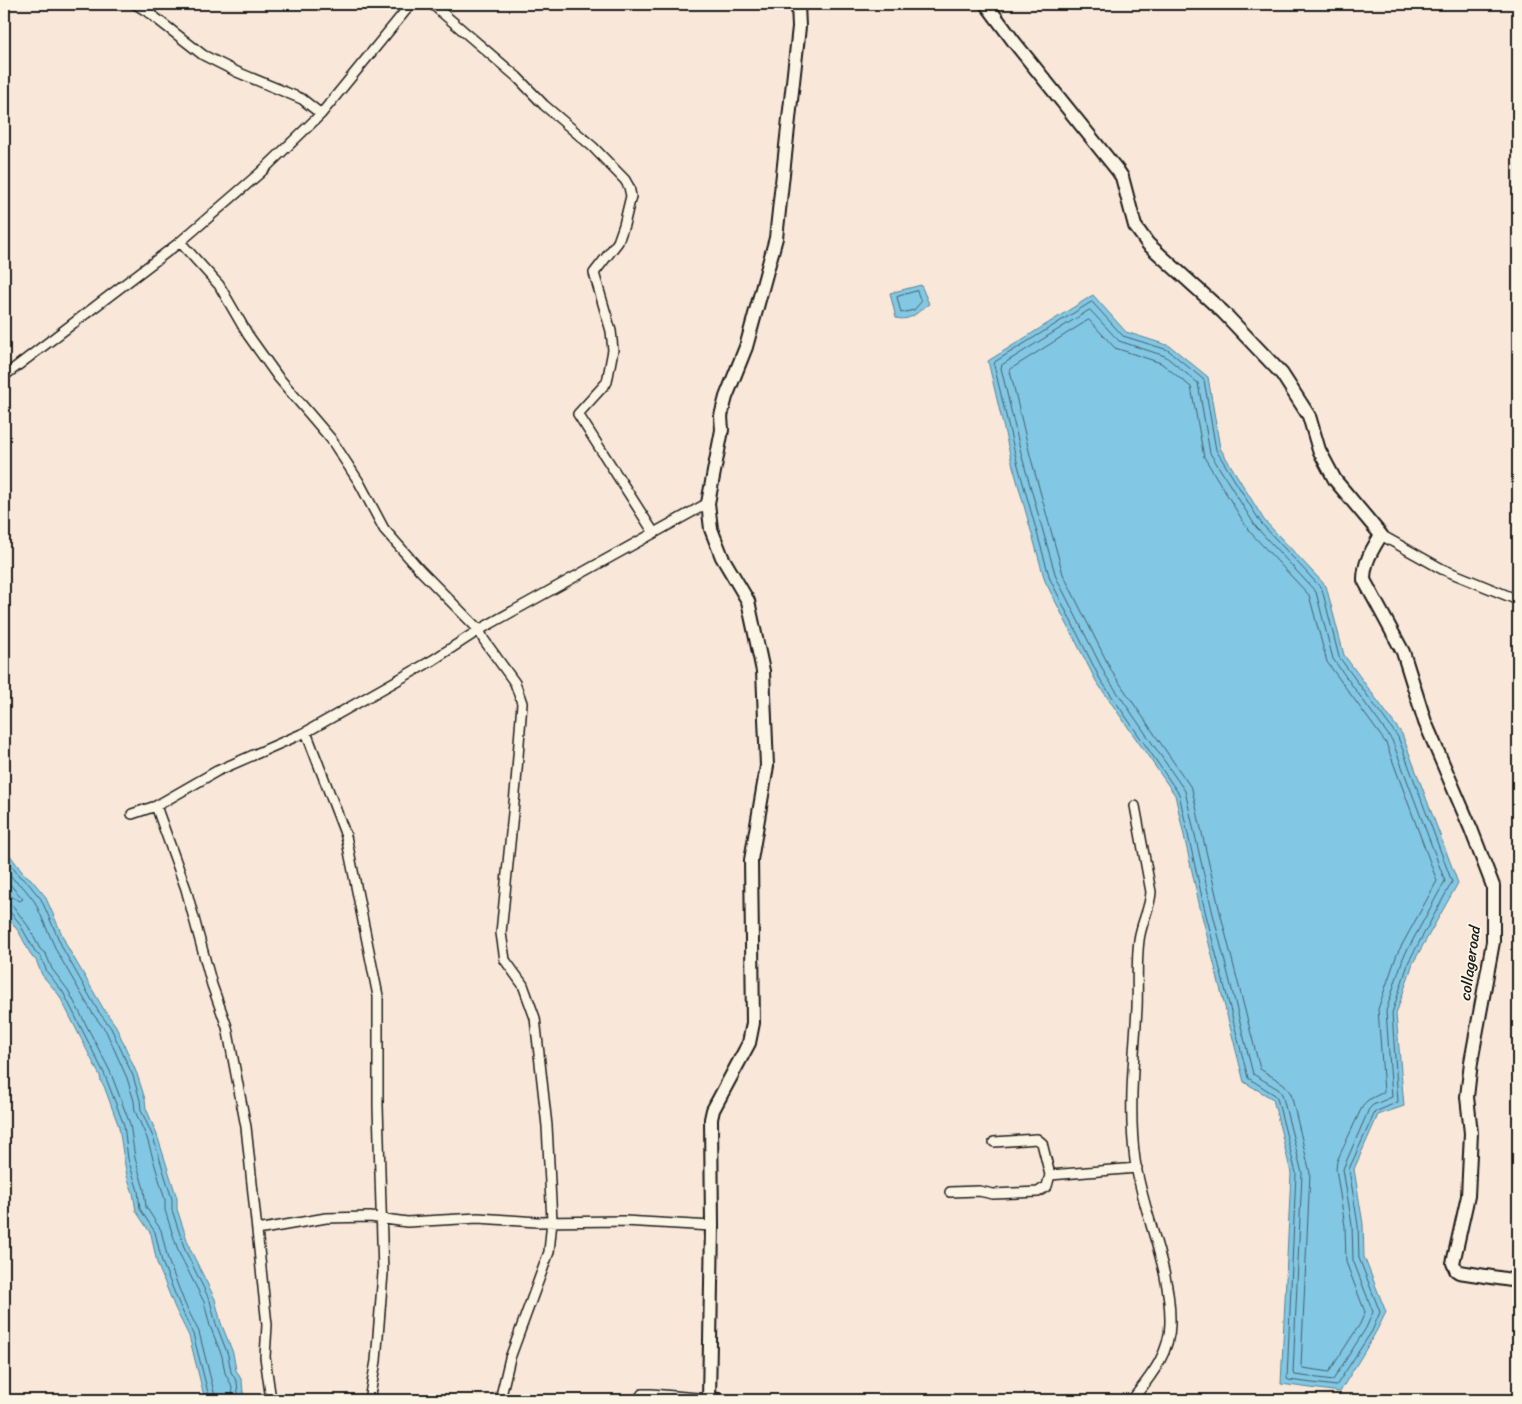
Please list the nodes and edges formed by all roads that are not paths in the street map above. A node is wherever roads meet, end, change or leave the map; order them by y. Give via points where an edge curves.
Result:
1 (134, 4) edge
2 (411, 4) edge
3 (432, 4) edge
4 (798, 4) edge
5 (986, 4) edge
6 (321, 114) junction
7 (180, 242) junction
8 (4, 376) edge
9 (708, 503) junction
10 (654, 533) junction
11 (1381, 535) junction
12 (1518, 600) edge
13 (479, 630) junction
14 (306, 732) junction
15 (156, 806) junction
16 (1135, 806) dead end
17 (132, 814) dead end
18 (994, 1142) dead end
19 (1137, 1168) junction
20 (1050, 1175) junction
21 (950, 1192) dead end
22 (380, 1218) junction
23 (552, 1221) junction
24 (712, 1226) junction
25 (257, 1230) junction
26 (1518, 1281) edge
27 (271, 1400) edge
28 (369, 1400) edge
29 (500, 1400) edge
30 (638, 1400) edge
31 (714, 1400) edge
32 (1132, 1400) edge

1 - 6 street via 203,55 302,100
2 - 6 street
3 - 10 street via 517,77 592,147 629,187 629,208 618,242 594,273 612,331 613,350 607,382 578,414
4 - 9 street via 799,28 776,238 746,347 726,397
5 - 11 street via 1118,171 1135,226 1148,244 1223,312 1282,374 1309,416 1319,450 1335,480
6 - 7 street via 260,173
7 - 8 street
7 - 13 street via 219,285 248,335 278,377 331,439 384,529
9 - 10 street
9 - 24 street via 711,529 722,557 748,601 752,618 763,671 767,766 751,860 753,1023 749,1043 711,1119
10 - 13 street
11 - 12 street via 1442,569
11 - 26 street, collageroad via 1366,560 1364,580 1403,652 1425,722 1493,886 1493,942 1467,1097 1471,1133 1468,1196 1454,1263 1459,1272
13 - 14 street
13 - 23 street via 515,683 522,703 501,933 505,960 523,985 536,1018
14 - 15 street via 217,771
14 - 22 street via 346,836 378,996
15 - 17 street
15 - 25 street via 186,889 227,1028 246,1127
16 - 19 street via 1151,892 1139,940 1137,974 1132,1114
18 - 20 street via 1037,1139 1044,1148
19 - 20 street
19 - 32 street via 1165,1273 1170,1324 1160,1362
20 - 21 street via 1048,1186 1038,1192
22 - 23 street via 407,1222 478,1218
22 - 25 street via 326,1218
22 - 28 street via 383,1273 376,1361
23 - 24 street
23 - 29 street via 549,1252 510,1358
24 - 31 street
25 - 27 street via 267,1325 264,1358
30 - 31 street via 642,1394 651,1394

